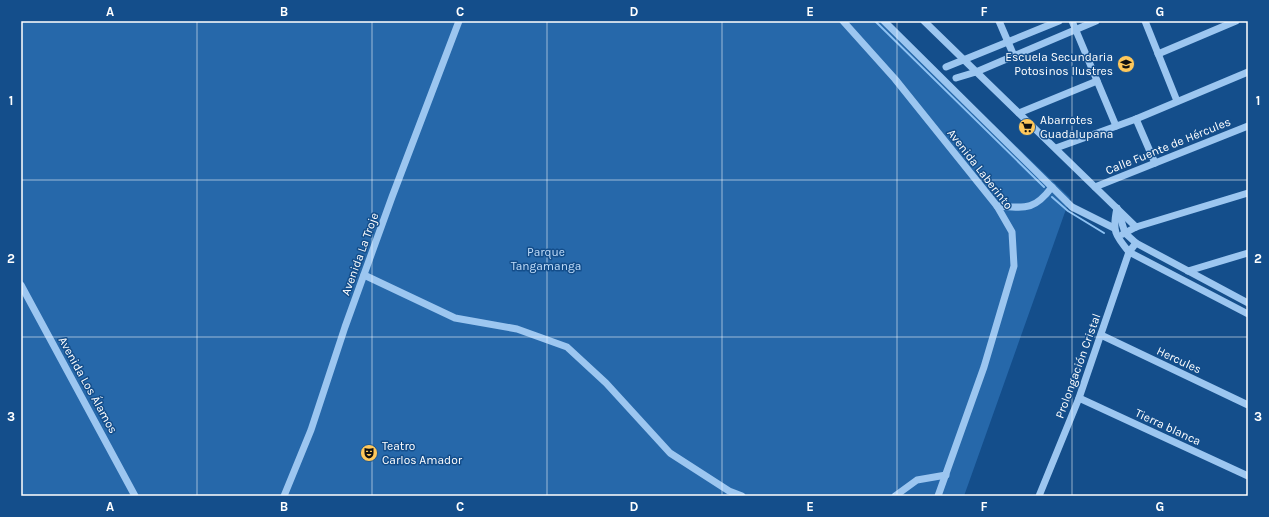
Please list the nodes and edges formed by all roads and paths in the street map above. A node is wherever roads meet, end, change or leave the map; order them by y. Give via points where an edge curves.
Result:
1 (459, 21) edge
2 (843, 21) edge
3 (884, 21) edge
4 (924, 21) edge
5 (999, 21) edge
6 (1059, 21) edge
7 (1072, 21) edge
8 (1096, 21) edge
9 (1145, 21) edge
10 (1236, 21) edge
11 (1076, 29) junction
12 (1008, 42) junction
13 (1158, 54) junction
14 (1014, 56) junction
15 (965, 60) junction
16 (946, 67) dead end
17 (976, 72) junction
18 (1248, 72) edge
19 (956, 78) dead end
20 (1097, 81) junction
21 (1177, 101) junction
22 (1019, 113) junction
23 (1136, 119) junction
24 (1116, 126) junction
25 (1248, 126) edge
26 (1056, 148) junction
27 (1155, 163) junction
28 (1052, 187) junction
29 (1095, 187) junction
30 (1248, 193) edge
31 (997, 206) junction
32 (1117, 208) junction
33 (1136, 227) junction
34 (1114, 228) junction
35 (1125, 233) junction
36 (1117, 237) junction
37 (1136, 243) junction
38 (1130, 252) junction
39 (1248, 254) edge
40 (1188, 272) junction
41 (364, 275) junction
42 (21, 285) edge
43 (1248, 303) edge
44 (1248, 314) edge
45 (1101, 335) junction
46 (1079, 398) junction
47 (1248, 405) edge
48 (946, 475) junction
49 (1248, 476) edge
50 (135, 496) edge
51 (284, 496) edge
52 (742, 496) edge
53 (895, 496) edge
54 (938, 496) edge
55 (1039, 496) edge

1 - 41 street, Avenida La Troje
2 - 31 street, Avenida Laberinto via 895,79
3 - 28 street
4 - 15 street
5 - 12 street
6 - 12 street
7 - 11 street
8 - 11 street
9 - 13 street
10 - 13 street
11 - 14 street
11 - 20 street
12 - 14 street
12 - 15 street
13 - 21 street
14 - 17 street
15 - 16 street
15 - 17 street
17 - 19 street
17 - 22 street
18 - 21 street
20 - 22 street
20 - 24 street
21 - 23 street
22 - 26 street
23 - 24 street
23 - 27 street
24 - 26 street
25 - 27 street, Calle Fuente de Hércules
26 - 29 street
27 - 29 street, Calle Fuente de Hércules
28 - 31 street via 1038,204
28 - 34 street via 1072,207
29 - 32 street
30 - 33 street
31 - 48 street, Avenida Laberinto via 1012,232 1014,266 984,367
32 - 33 street
32 - 34 street
32 - 35 street
33 - 35 street
34 - 36 street
35 - 36 street
35 - 37 street
36 - 38 street
37 - 38 street, Prolongación Cristal
37 - 40 street
38 - 44 street
38 - 45 street, Prolongación Cristal
39 - 40 street
40 - 43 street
41 - 51 street, Avenida La Troje via 311,430
41 - 52 street via 455,318 517,330 567,347 606,383 670,453 729,491
42 - 50 street, Avenida Los Álamos
45 - 46 street, Prolongación Cristal
45 - 47 street, Hercules
46 - 49 street, Tierra blanca
46 - 55 street, Prolongación Cristal
48 - 53 street via 917,480
48 - 54 street, Avenida Laberinto

